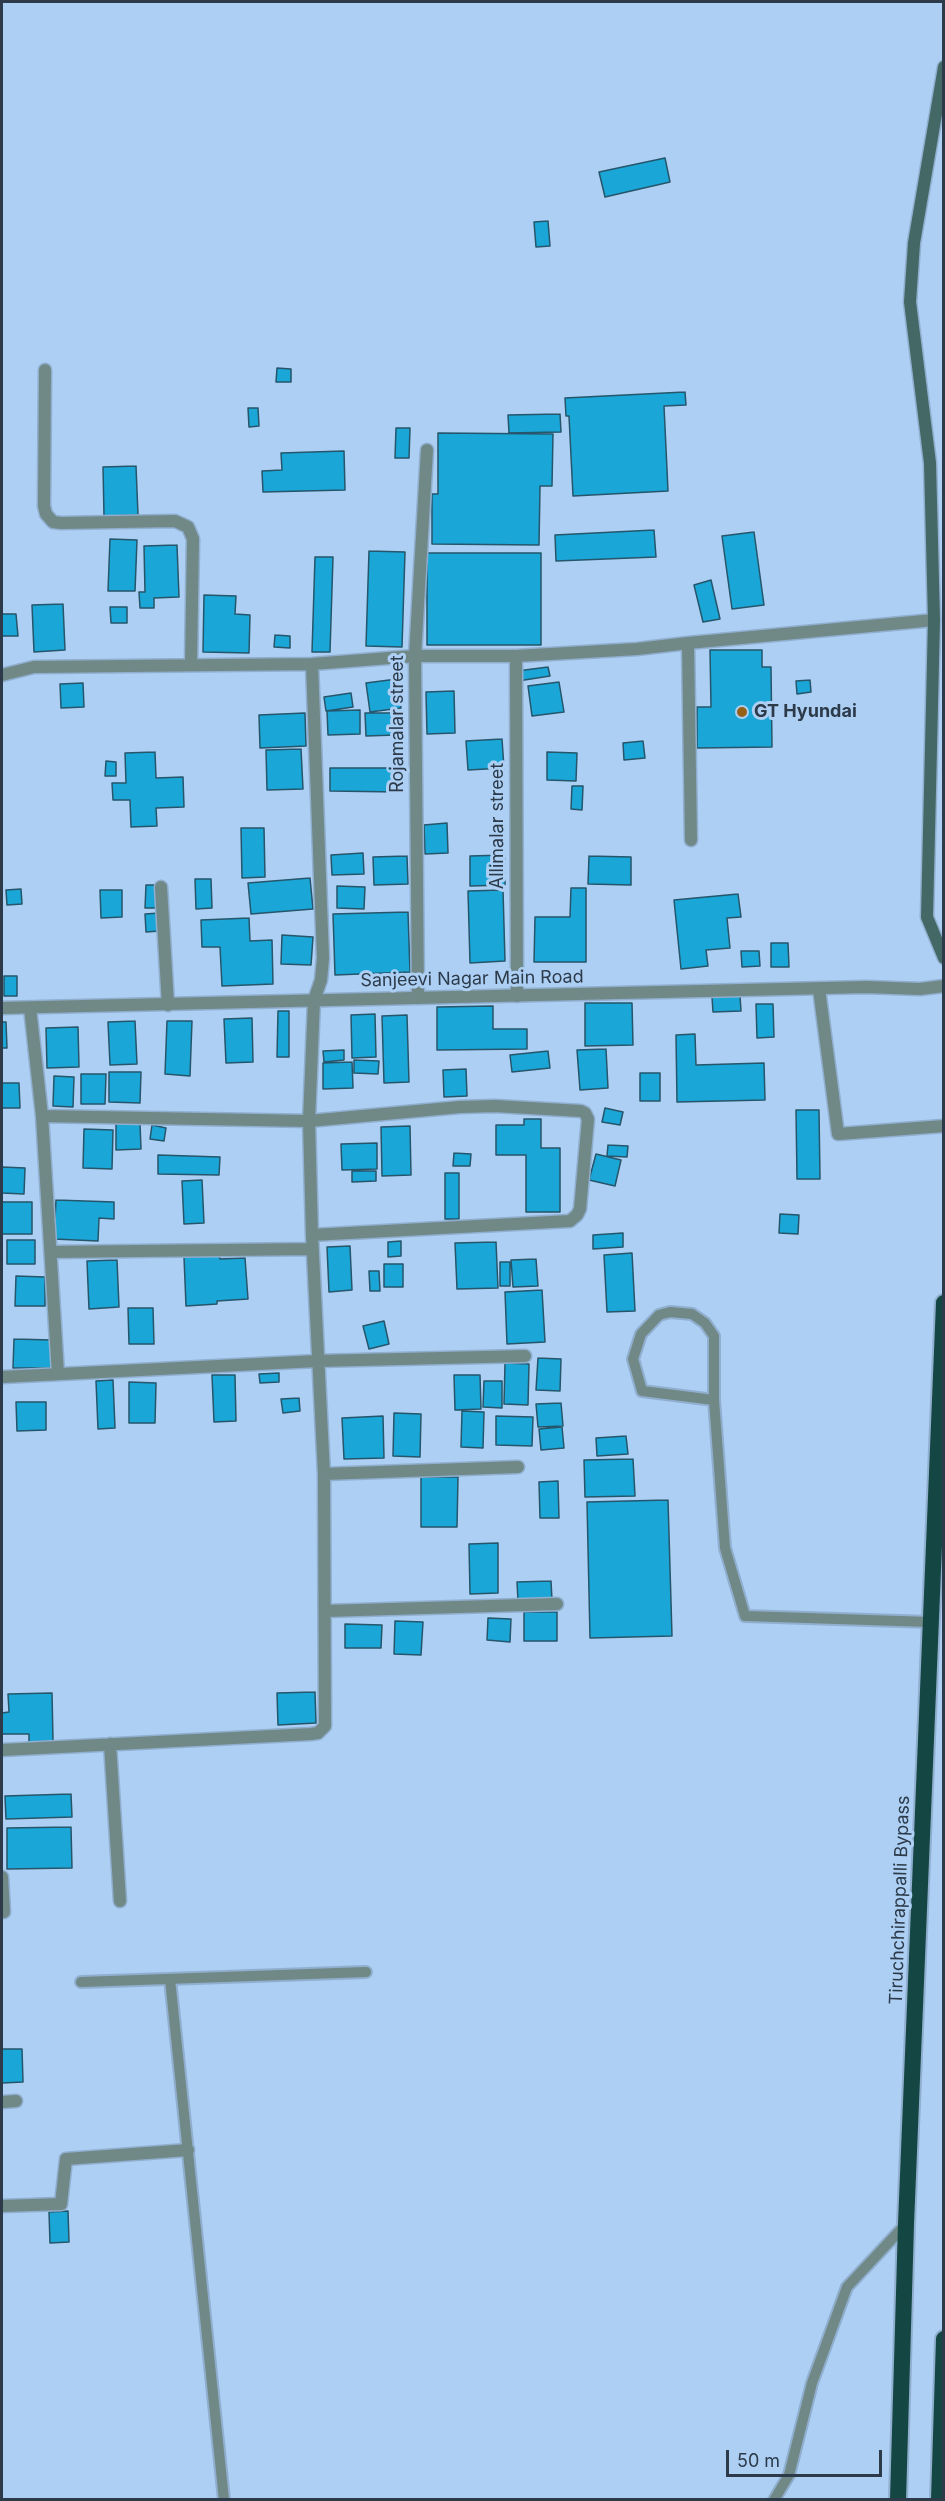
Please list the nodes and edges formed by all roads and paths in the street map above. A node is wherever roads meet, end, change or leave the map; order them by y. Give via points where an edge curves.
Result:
1 (944, 67) edge
2 (45, 370) dead end
3 (428, 450) dead end
4 (934, 620) junction
5 (688, 642) junction
6 (415, 656) junction
7 (516, 656) junction
8 (191, 664) junction
9 (312, 664) junction
10 (2, 675) edge
11 (691, 840) dead end
12 (161, 887) dead end
13 (944, 958) edge
14 (944, 986) edge
15 (819, 988) junction
16 (517, 996) junction
17 (418, 998) junction
18 (314, 1000) junction
19 (168, 1005) junction
20 (2, 1008) edge
21 (30, 1008) junction
22 (42, 1116) junction
23 (309, 1121) junction
24 (944, 1126) edge
25 (312, 1235) junction
26 (312, 1249) junction
27 (51, 1252) junction
28 (944, 1303) edge
29 (525, 1356) dead end
30 (317, 1361) junction
31 (58, 1374) junction
32 (2, 1377) edge
33 (714, 1400) junction
34 (518, 1467) dead end
35 (324, 1474) junction
36 (557, 1604) dead end
37 (325, 1611) junction
38 (930, 1622) junction
39 (110, 1744) junction
40 (2, 1750) edge
41 (2, 1876) edge
42 (120, 1901) dead end
43 (4, 1912) dead end
44 (366, 1972) dead end
45 (170, 1979) junction
46 (81, 1982) dead end
47 (15, 2101) dead end
48 (2, 2102) edge
49 (188, 2150) junction
50 (2, 2206) edge
51 (906, 2224) junction
52 (944, 2339) edge
53 (224, 2499) edge
54 (774, 2499) edge
55 (898, 2499) edge
56 (939, 2499) edge

1 - 4 main road via 914,243 910,302 930,463
2 - 8 street via 46,514 52,522 62,523 175,521 188,527 193,539
3 - 6 street, Rojamalar street
4 - 5 street
4 - 13 main road via 927,917
5 - 7 street via 637,650
5 - 11 street
6 - 7 street
6 - 9 street
6 - 17 street, Rojamalar street
7 - 16 street, Allimalar street
8 - 9 street
8 - 10 street via 34,667
9 - 18 street via 323,958
12 - 19 street
14 - 15 street, Sanjeevi Nagar Main Road
15 - 16 street, Sanjeevi Nagar Main Road
15 - 24 street via 838,1134
16 - 17 street, Sanjeevi Nagar Main Road
17 - 18 street, Sanjeevi Nagar Main Road
18 - 19 street, Sanjeevi Nagar Main Road
18 - 23 street
19 - 21 street, Sanjeevi Nagar Main Road
20 - 21 street, Sanjeevi Nagar Main Road
21 - 22 street
22 - 23 street
22 - 27 street
23 - 25 street
23 - 25 street via 495,1106 581,1111 588,1119 580,1209 570,1221
25 - 26 street
26 - 27 street
26 - 30 street
27 - 31 street
28 - 38 highway, Tiruchchirappalli Bypass
29 - 30 street
30 - 31 street
30 - 35 street
31 - 32 street
33 - 33 lane via 714,1336 692,1314 670,1312 659,1316 641,1334 633,1359 642,1391
33 - 38 lane via 725,1548 745,1616
34 - 35 street
35 - 37 street
36 - 37 street
37 - 39 street via 323,1730 311,1734
38 - 51 highway, Tiruchchirappalli Bypass
39 - 40 street
39 - 42 street
41 - 43 street
44 - 45 lane
45 - 46 lane
45 - 49 lane
47 - 48 street
49 - 50 street via 66,2159 62,2204
49 - 53 lane
51 - 54 lane via 847,2287 812,2383 789,2475
51 - 55 highway, Tiruchchirappalli Bypass
52 - 56 highway

